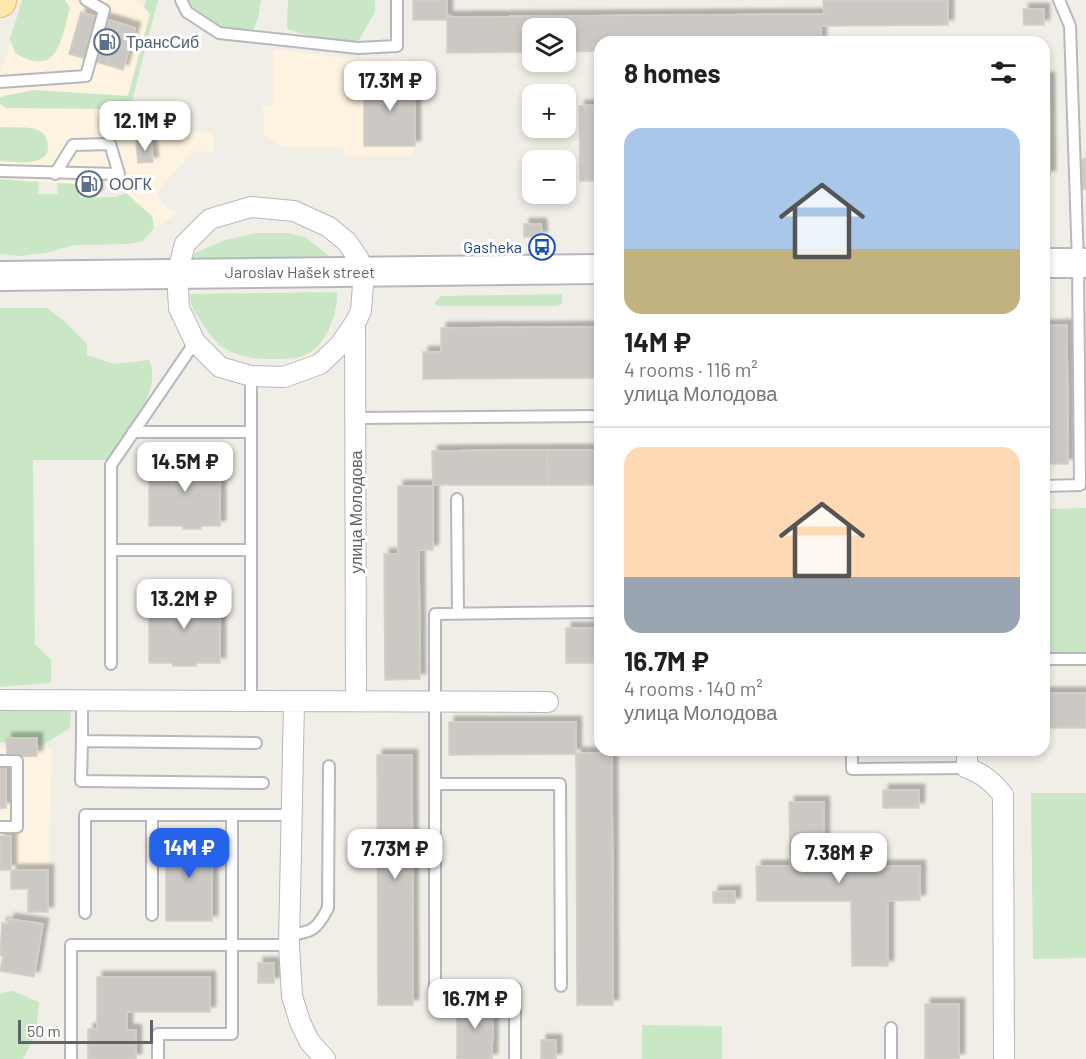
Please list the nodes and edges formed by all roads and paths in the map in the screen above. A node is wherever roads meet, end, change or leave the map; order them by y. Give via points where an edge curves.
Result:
1 (86, 0) edge
2 (181, 0) edge
3 (397, 0) edge
4 (1059, 0) edge
5 (0, 82) edge
6 (0, 171) edge
7 (54, 174) junction
8 (1050, 263) edge
9 (1082, 263) edge
10 (594, 269) edge
11 (364, 272) junction
12 (177, 273) junction
13 (0, 276) edge
14 (355, 323) junction
15 (195, 342) junction
16 (251, 376) junction
17 (594, 416) edge
18 (356, 418) junction
19 (133, 432) junction
20 (251, 432) junction
21 (1050, 486) edge
22 (457, 499) dead end
23 (111, 550) junction
24 (251, 550) junction
25 (594, 612) edge
26 (458, 613) junction
27 (1050, 659) edge
28 (1086, 659) edge
29 (111, 664) dead end
30 (0, 700) edge
31 (82, 700) junction
32 (356, 701) junction
33 (251, 702) junction
34 (294, 702) junction
35 (436, 702) junction
36 (548, 702) dead end
37 (82, 741) junction
38 (256, 742) dead end
39 (852, 756) edge
40 (967, 759) edge
41 (0, 760) edge
42 (329, 766) dead end
43 (263, 783) dead end
44 (436, 784) junction
45 (152, 815) junction
46 (232, 815) junction
47 (291, 815) junction
48 (0, 827) edge
49 (85, 913) dead end
50 (152, 915) dead end
51 (290, 940) junction
52 (232, 945) junction
53 (561, 986) dead end
54 (891, 1028) dead end
55 (71, 1059) edge
56 (158, 1059) edge
57 (325, 1059) edge
58 (515, 1059) edge
59 (891, 1059) edge
60 (1004, 1059) edge

1 - 5 lane via 104,10 86,76
2 - 3 lane via 187,12 219,33 358,48 397,46
4 - 9 lane via 1071,26
6 - 7 lane
7 - 7 lane via 118,174 110,144 73,145
8 - 9 main road
9 - 21 lane via 1080,485
10 - 11 main road, Jaroslav Hašek street
11 - 12 main road, Jaroslav Hašek street
11 - 12 street via 347,242 329,227 294,211 251,207 210,219 185,244
11 - 14 street via 361,311
12 - 13 main road, Jaroslav Hašek street
12 - 15 street via 179,308
14 - 16 street via 340,345 320,363 284,377
14 - 18 street, улица Молодова
15 - 16 street via 220,367
15 - 19 lane
16 - 20 lane
17 - 18 lane
18 - 32 street, улица Молодова
19 - 20 lane
19 - 23 lane via 111,465
20 - 24 lane
22 - 26 lane
23 - 24 lane
23 - 29 lane
24 - 33 lane
25 - 26 lane
26 - 35 lane via 435,614
27 - 28 lane
30 - 31 street
31 - 33 street
31 - 37 lane
32 - 34 street
32 - 35 street
33 - 34 street
34 - 47 street
35 - 36 street
35 - 44 lane
37 - 38 lane
37 - 43 lane via 81,782
39 - 40 lane via 852,769
40 - 60 street via 1003,795
41 - 48 lane via 17,760 17,827
42 - 51 lane via 328,908 309,933
44 - 53 lane via 560,784
44 - 58 lane via 435,988 515,988
45 - 46 lane
45 - 49 lane via 85,815
45 - 50 lane
46 - 47 lane
46 - 52 lane
47 - 51 street
51 - 52 lane
51 - 57 street via 292,996 309,1041
52 - 55 lane via 71,945
52 - 56 lane via 232,1034 158,1034
54 - 59 lane

